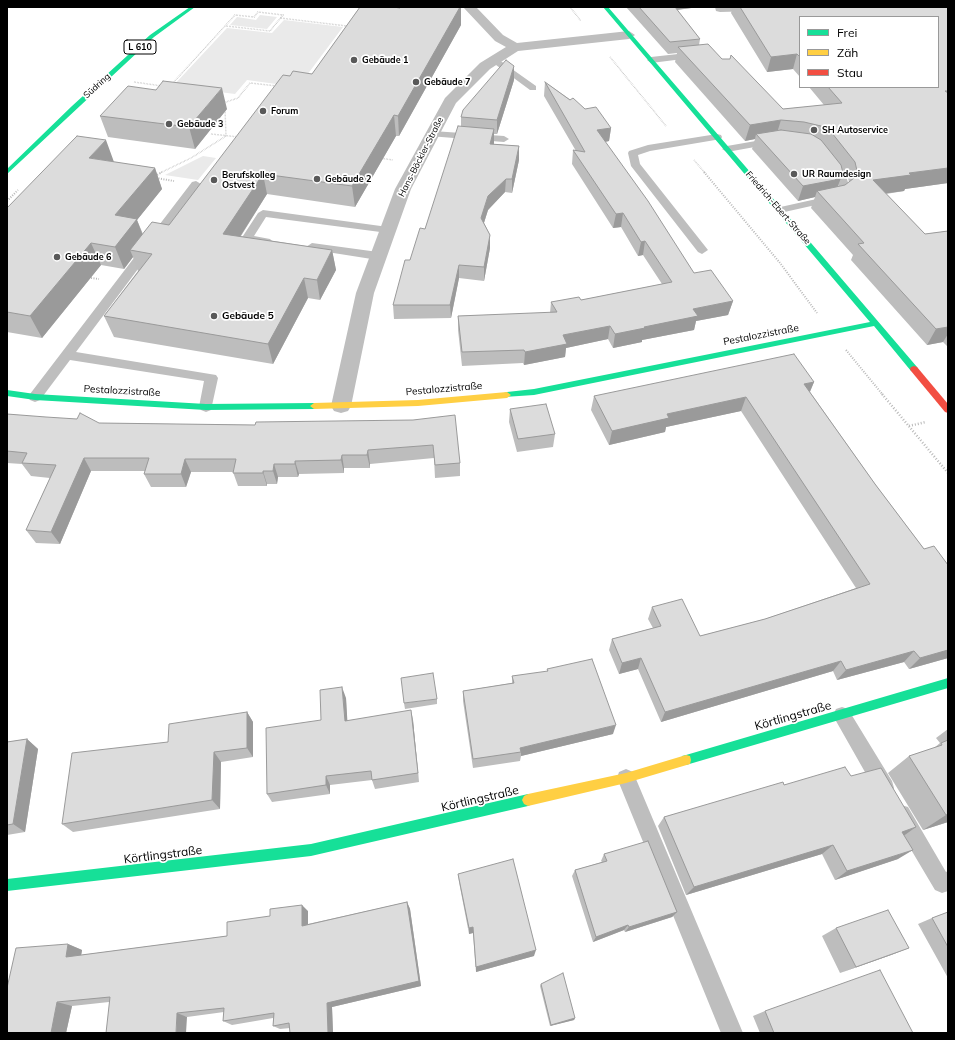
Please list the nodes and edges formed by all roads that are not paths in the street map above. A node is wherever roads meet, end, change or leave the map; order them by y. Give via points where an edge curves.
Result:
1 (193, 7) edge
2 (469, 7) edge
3 (605, 7) edge
4 (758, 7) edge
5 (720, 8) edge
6 (629, 35) junction
7 (515, 47) junction
8 (706, 55) edge
9 (495, 60) junction
10 (651, 60) junction
11 (533, 88) dead end
12 (432, 134) junction
13 (717, 137) junction
14 (504, 139) dead end
15 (782, 140) edge
16 (727, 149) junction
17 (821, 152) edge
18 (7, 172) edge
19 (196, 184) road end
20 (780, 210) junction
21 (388, 230) junction
22 (278, 243) edge
23 (301, 246) edge
24 (702, 250) dead end
25 (378, 256) junction
26 (876, 323) junction
27 (67, 355) junction
28 (7, 393) edge
29 (35, 397) junction
30 (341, 406) junction
31 (206, 407) junction
32 (948, 410) edge
33 (948, 682) edge
34 (842, 715) junction
35 (626, 778) junction
36 (948, 881) edge
37 (7, 885) edge
38 (732, 1033) edge

1 - 18 street, Südring / L 610 via 152,36
2 - 7 street via 499,38
3 - 6 street, Friedrich-Ebert-Straße
4 - 5 street
6 - 7 street, Hans-Böckler-Straße
6 - 10 street, Friedrich-Ebert-Straße
7 - 9 street, Hans-Böckler-Straße
8 - 10 lane
9 - 11 lane
9 - 12 street, Hans-Böckler-Straße via 485,66 450,101
10 - 13 street, Friedrich-Ebert-Straße
12 - 14 lane
12 - 21 street, Hans-Böckler-Straße via 403,189
13 - 16 street, Friedrich-Ebert-Straße
13 - 24 lane via 648,148 634,153 635,164
15 - 16 lane
16 - 20 street, Friedrich-Ebert-Straße
17 - 20 lane via 842,179 845,190 834,198
19 - 27 lane
20 - 26 street, Friedrich-Ebert-Straße
21 - 22 lane via 263,213 247,238
21 - 25 street, Hans-Böckler-Straße
23 - 25 lane
25 - 30 street, Hans-Böckler-Straße via 365,293
26 - 30 street, Pestalozzistraße via 534,392 418,403
26 - 32 street, Friedrich-Ebert-Straße
27 - 29 lane
27 - 31 lane via 211,378
28 - 29 street, Pestalozzistraße
29 - 31 street, Pestalozzistraße
30 - 31 street, Pestalozzistraße
33 - 34 street, Körtlingstraße
34 - 35 street, Körtlingstraße
34 - 36 lane via 942,883
35 - 37 street, Körtlingstraße via 310,850
35 - 38 lane

